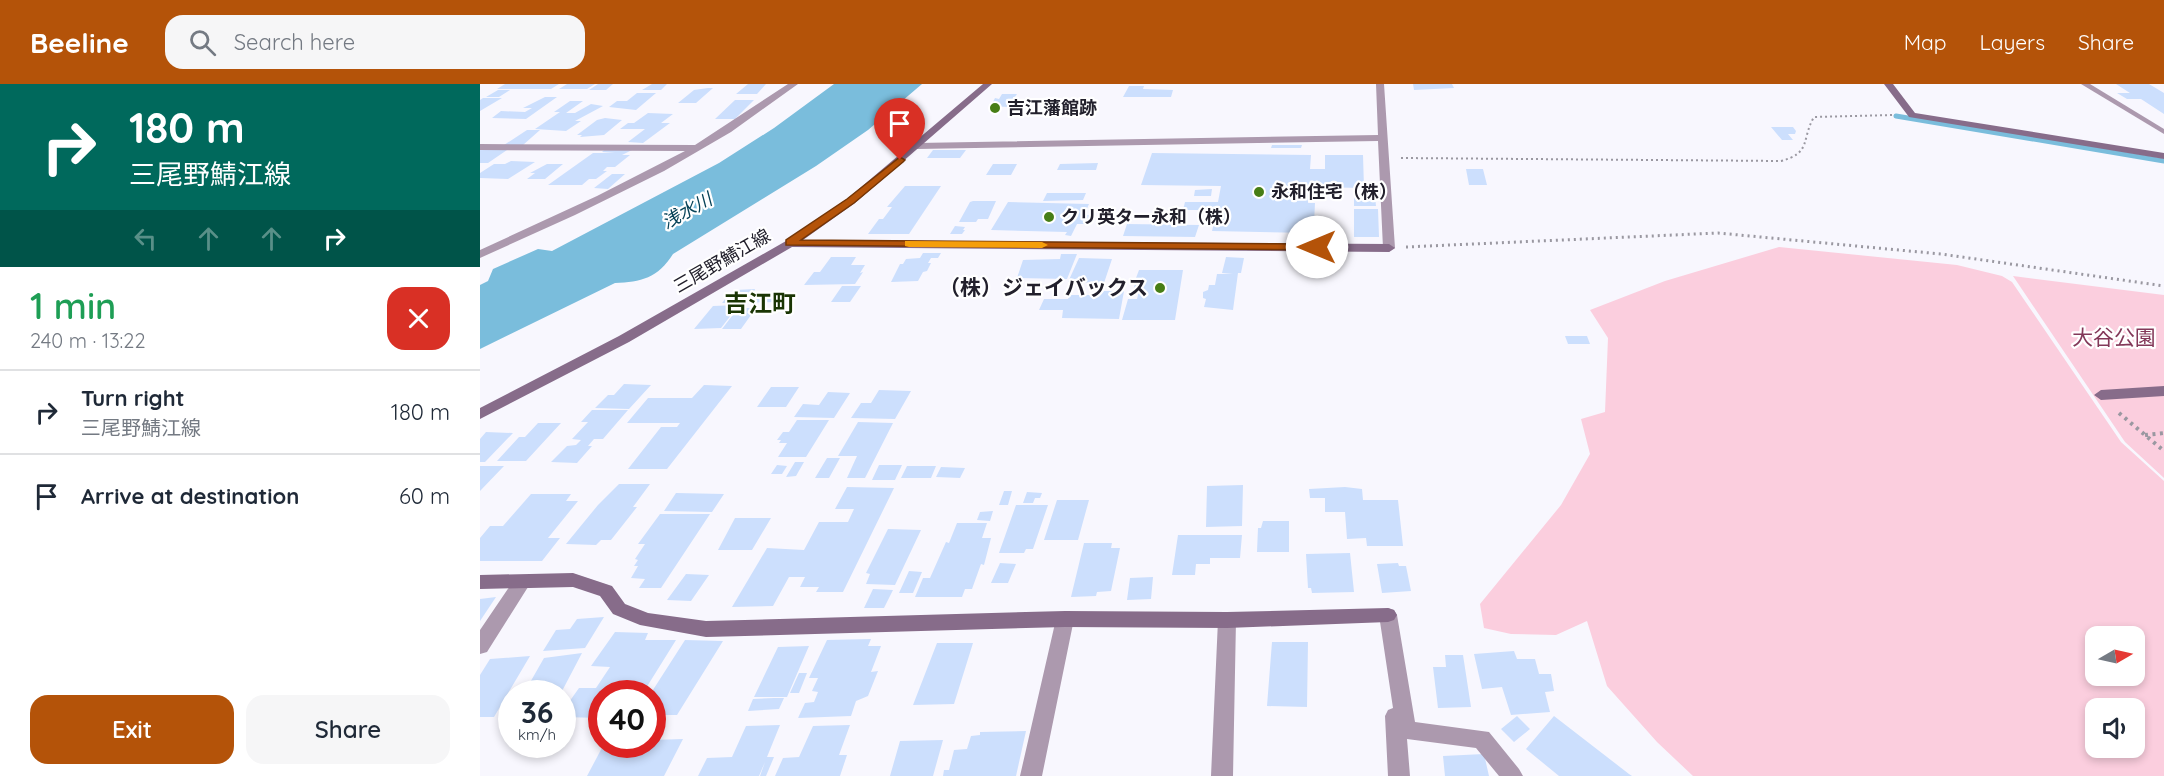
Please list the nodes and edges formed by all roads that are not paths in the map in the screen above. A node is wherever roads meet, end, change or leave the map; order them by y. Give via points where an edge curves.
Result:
1 (794, 84) edge
2 (988, 84) edge
3 (1380, 84) edge
4 (1888, 84) edge
5 (2085, 84) edge
6 (2164, 132) edge
7 (1384, 138) junction
8 (916, 146) junction
9 (480, 147) edge
10 (694, 148) junction
11 (2164, 156) edge
12 (789, 243) junction
13 (480, 254) edge
14 (2164, 391) edge
15 (2102, 395) road end
16 (480, 414) edge
17 (480, 582) edge
18 (522, 582) junction
19 (1388, 615) junction
20 (1065, 619) junction
21 (1227, 620) junction
22 (480, 646) edge
23 (1032, 776) edge
24 (1222, 776) edge
25 (1400, 776) edge
26 (1512, 776) edge

1 - 10 street
2 - 8 street, 三尾野鯖江線
3 - 7 street
4 - 11 street via 1912,115
5 - 6 lane
7 - 8 street
7 - 12 street via 1389,248
8 - 12 street, 三尾野鯖江線 via 850,201
9 - 10 street
10 - 13 street via 576,211
12 - 16 street, 三尾野鯖江線 via 624,339
14 - 15 street
17 - 18 street
18 - 20 street via 573,580 606,591 619,609 646,620 706,629
18 - 22 street
19 - 21 street
19 - 25 street
19 - 26 street via 1406,730 1482,739
20 - 21 street
20 - 23 street
21 - 24 street

